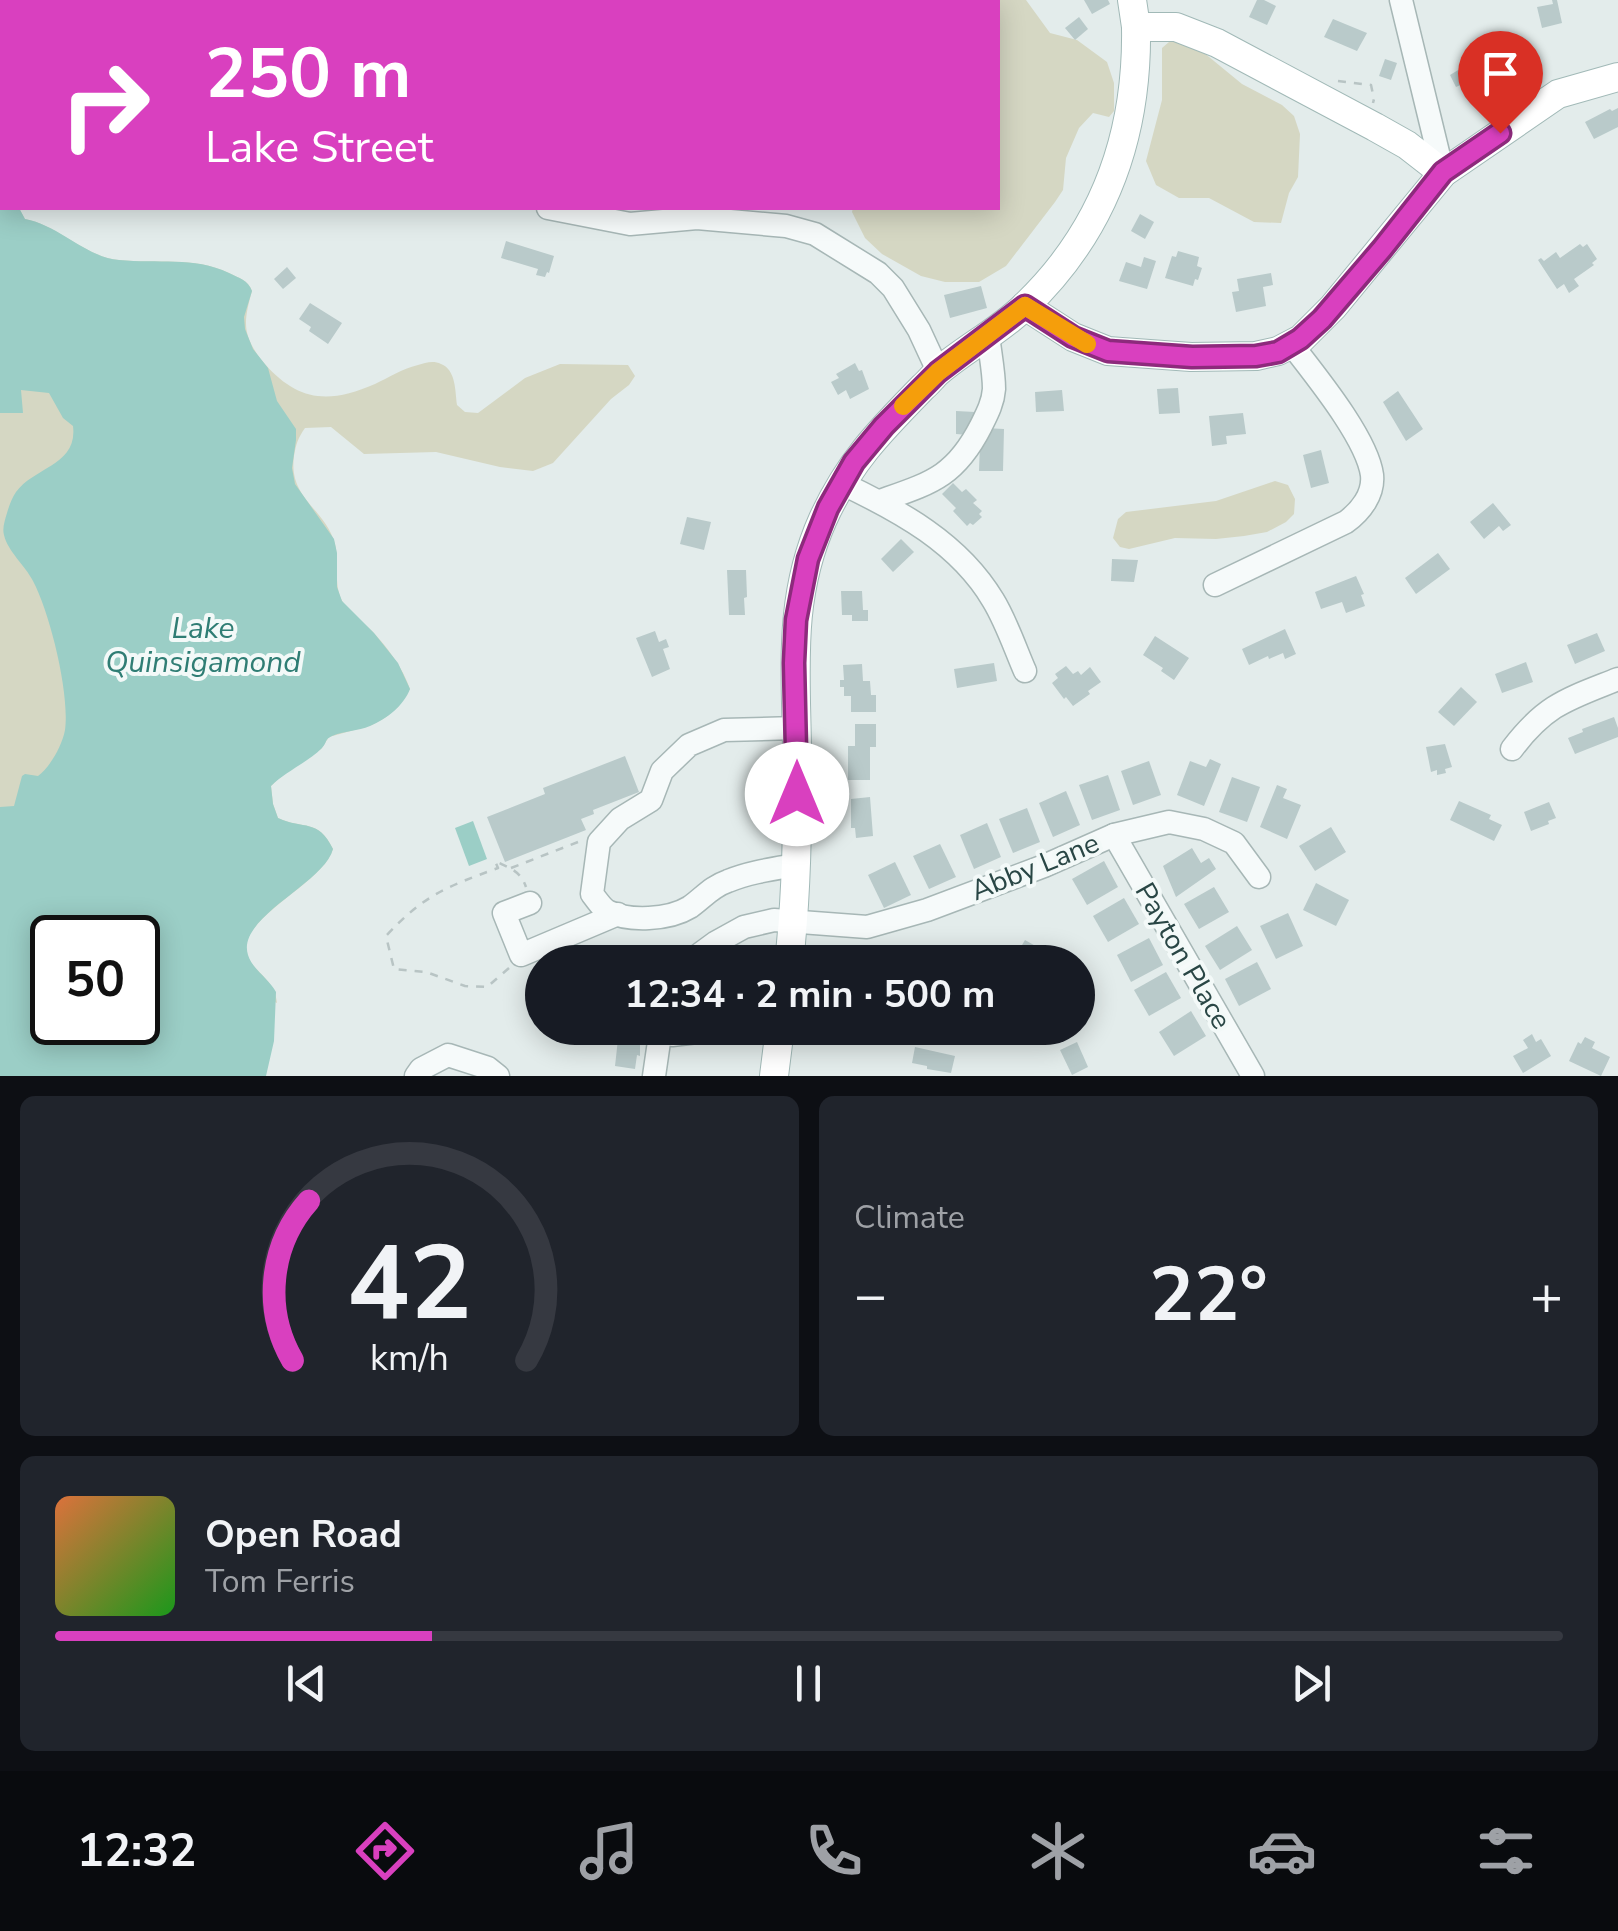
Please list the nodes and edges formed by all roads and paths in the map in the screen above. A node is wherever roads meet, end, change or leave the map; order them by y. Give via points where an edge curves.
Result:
1 (1401, 0) edge
2 (1134, 14) edge
3 (1618, 77) edge
4 (1332, 82) dead end
5 (1363, 120) junction
6 (1443, 172) junction
7 (558, 210) edge
8 (684, 213) edge
9 (1025, 306) junction
10 (988, 336) junction
11 (1292, 345) junction
12 (938, 372) junction
13 (842, 483) junction
14 (880, 501) junction
15 (1215, 586) dead end
16 (1024, 671) dead end
17 (1618, 679) edge
18 (796, 728) junction
19 (1512, 749) dead end
20 (1114, 835) junction
21 (576, 843) dead end
22 (796, 866) junction
23 (512, 868) junction
24 (1259, 877) dead end
25 (530, 902) joint
26 (618, 914) junction
27 (793, 921) junction
28 (712, 945) edge
29 (791, 945) edge
30 (521, 954) junction
31 (659, 1045) edge
32 (778, 1045) edge
33 (416, 1076) edge
34 (498, 1076) edge
35 (654, 1076) edge
36 (774, 1076) edge
37 (1252, 1076) edge

1 - 6 street
2 - 5 main road via 1190,31
2 - 9 main road via 1128,126 1108,191 1056,272
3 - 6 main road via 1558,94
4 - 5 path via 1371,85 1374,99
5 - 6 main road
6 - 11 main road via 1333,307
7 - 8 street via 630,224
8 - 12 street via 815,234 878,272 920,330
9 - 10 main road
9 - 11 main road via 1108,351 1246,357
10 - 12 main road
10 - 14 street via 991,406 961,458 928,484
11 - 15 street via 1362,447 1371,471 1369,492 1346,522
12 - 13 main road via 872,438
13 - 14 street
13 - 18 main road via 800,590
14 - 16 street via 944,543 974,572 995,602
17 - 19 street via 1552,707
18 - 22 main road
18 - 26 street via 724,730 689,745 662,771 651,800 599,842 592,894 604,910
20 - 24 street, Abby Lane via 1169,822 1204,829 1234,843
20 - 27 street, Abby Lane via 867,927
20 - 37 street, Payton Place
21 - 23 path
22 - 26 street via 730,880 674,914
22 - 27 main road
23 - 25 path
23 - 30 path via 495,862 498,868 430,896 386,936 394,969 465,986 486,987
25 - 30 street via 504,913
26 - 30 street
27 - 28 street, Abby Lane via 744,927
27 - 29 main road
31 - 35 street
32 - 36 main road
33 - 34 street via 448,1055

